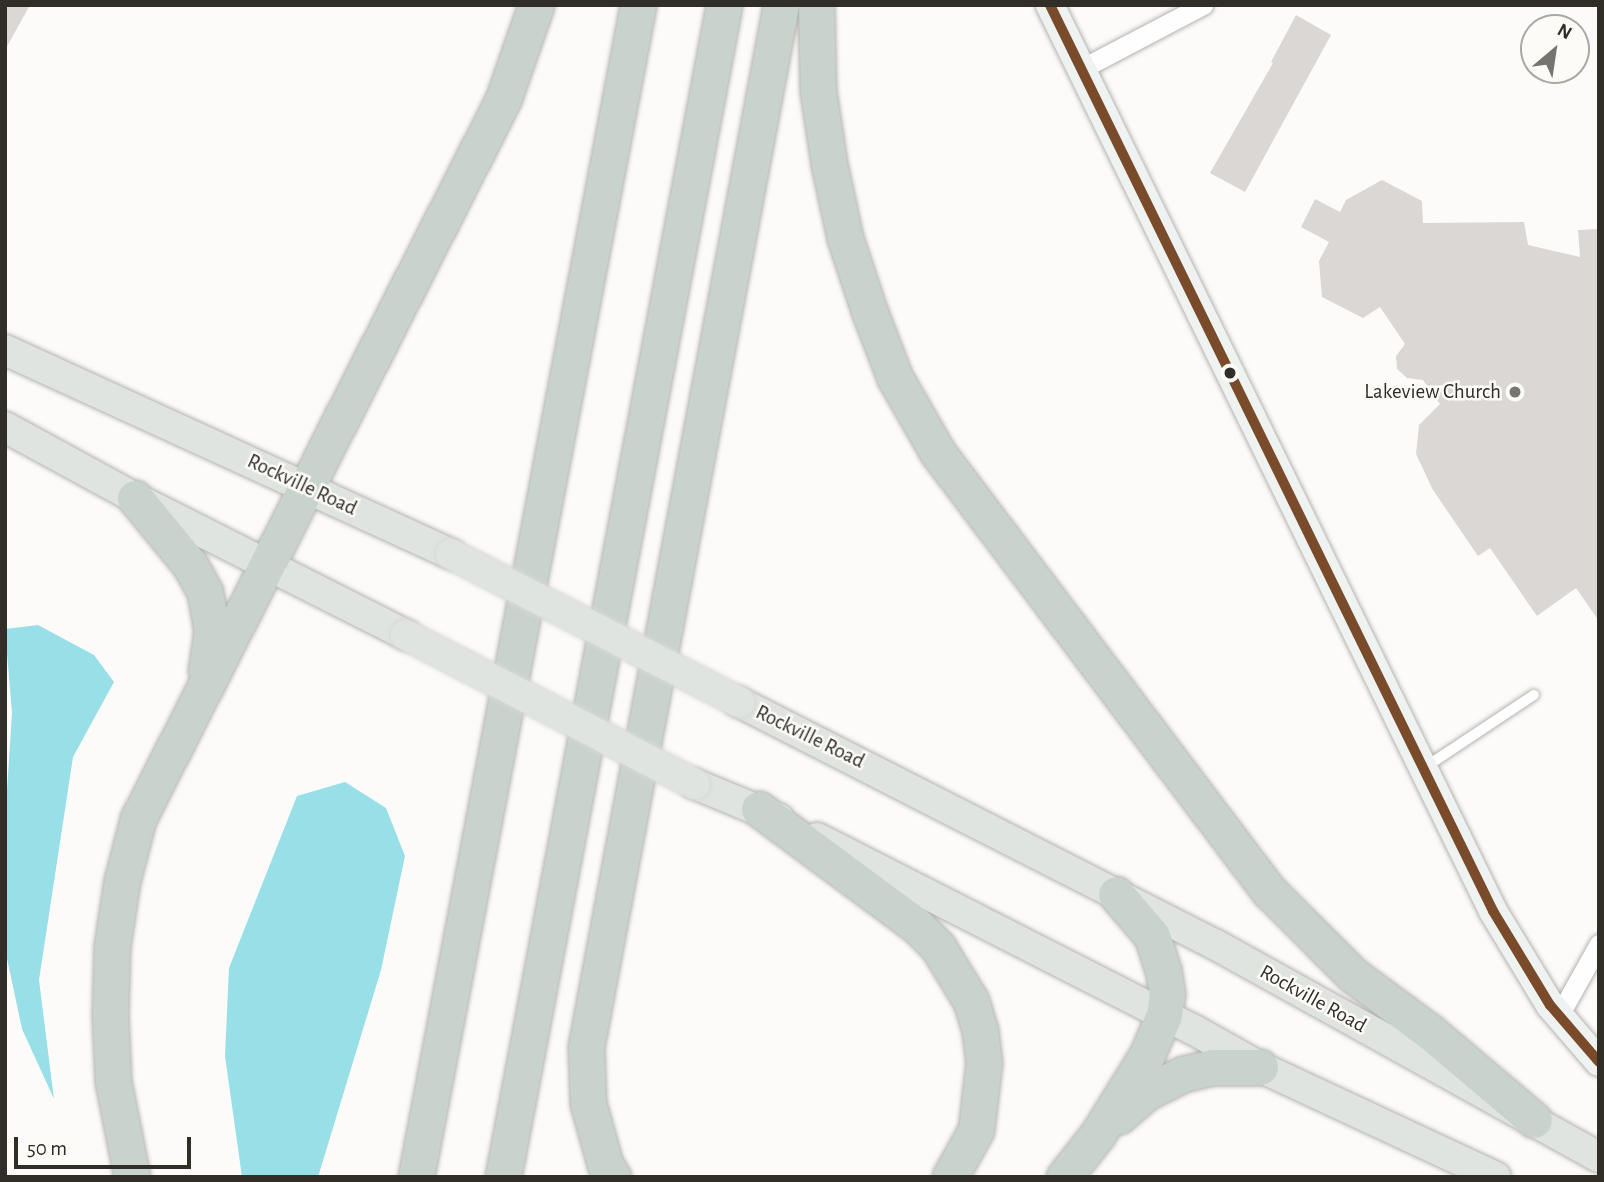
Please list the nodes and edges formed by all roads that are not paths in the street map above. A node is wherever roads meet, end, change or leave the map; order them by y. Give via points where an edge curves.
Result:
1 (536, 5) edge
2 (639, 5) edge
3 (724, 5) edge
4 (781, 5) edge
5 (816, 5) edge
6 (1050, 5) edge
7 (1203, 5) edge
8 (1081, 69) junction
9 (5, 351) edge
10 (5, 427) edge
11 (308, 488) junction
12 (135, 498) junction
13 (268, 565) junction
14 (202, 695) junction
15 (1534, 695) dead end
16 (1423, 768) junction
17 (759, 809) junction
18 (1116, 894) junction
19 (1599, 944) edge
20 (1164, 1015) junction
21 (1558, 1017) junction
22 (1599, 1062) edge
23 (1260, 1068) junction
24 (1534, 1120) junction
25 (1098, 1133) junction
26 (1599, 1157) edge
27 (132, 1177) edge
28 (416, 1177) edge
29 (503, 1177) edge
30 (613, 1177) edge
31 (950, 1177) edge
32 (1064, 1177) edge
33 (1496, 1177) edge

1 - 11 highway via 503,100
2 - 28 highway
3 - 29 highway
4 - 30 highway via 586,1046 588,1103
5 - 24 highway via 818,91 845,238 895,378 938,453 1268,890 1353,975 1430,1032
6 - 8 street
7 - 8 street
8 - 16 street
9 - 11 main road, Rockville Road
10 - 12 main road
11 - 13 highway
11 - 18 main road, Rockville Road, bridge via 451,554
12 - 13 main road
12 - 14 highway via 190,565 205,592 212,630
13 - 14 highway
13 - 17 main road, bridge via 695,784
14 - 27 highway via 138,819 112,946 113,1082
15 - 16 lane
16 - 21 street via 1510,943
17 - 20 main road
17 - 31 highway via 917,926 944,956 971,1001 981,1031 984,1062 976,1130
18 - 20 highway via 1152,936 1167,994
18 - 24 main road, Rockville Road
19 - 21 street
20 - 23 main road
20 - 25 highway via 1147,1055
21 - 22 street
23 - 25 highway via 1213,1067 1183,1074 1147,1092
23 - 33 main road
24 - 26 main road, Rockville Road
25 - 32 highway

